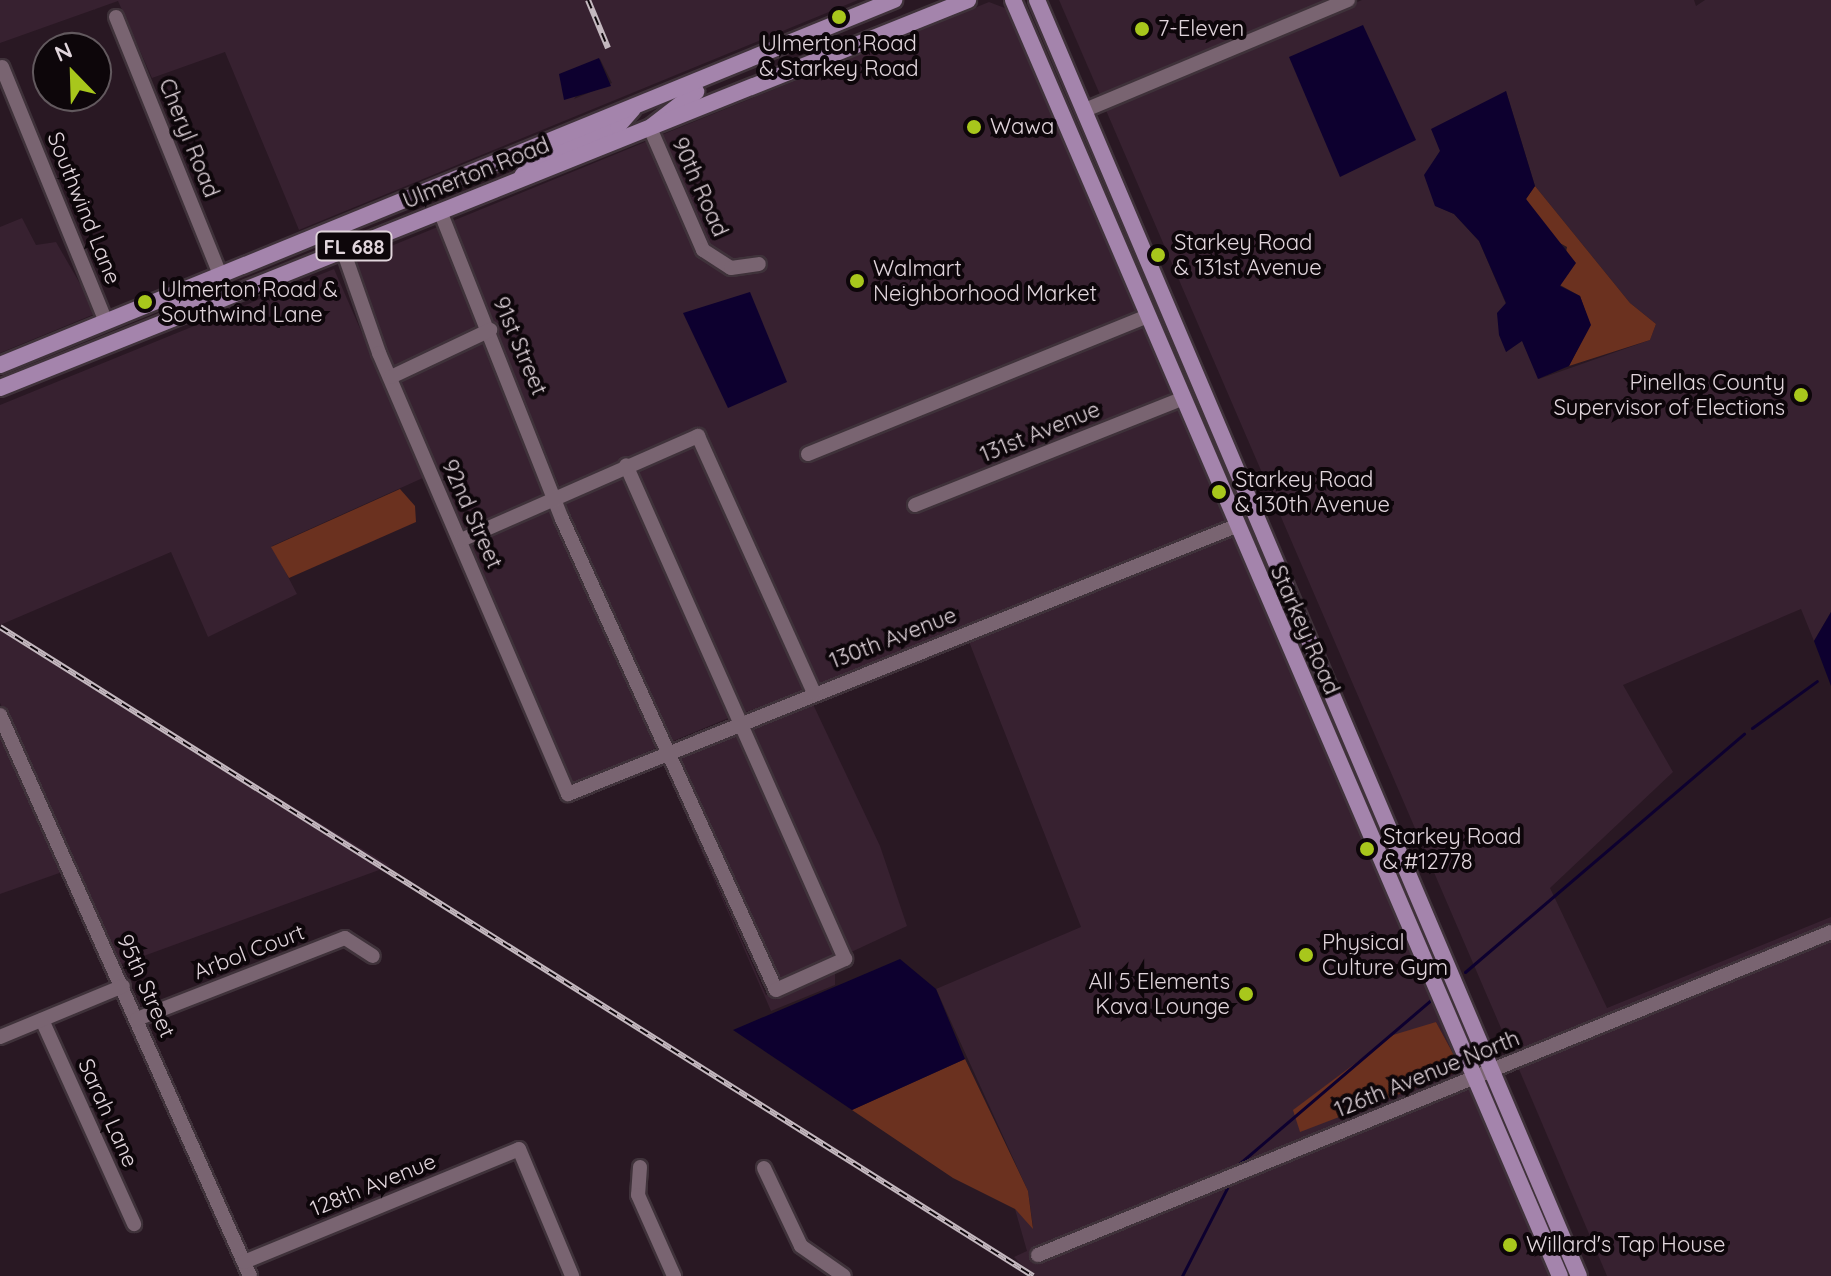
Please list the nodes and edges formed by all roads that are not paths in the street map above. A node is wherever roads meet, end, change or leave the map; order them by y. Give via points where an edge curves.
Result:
1 (894, 0) edge
2 (968, 0) edge
3 (1013, 0) edge
4 (1037, 0) edge
5 (1348, 0) edge
6 (116, 17) dead end
7 (2, 67) dead end
8 (702, 79) junction
9 (637, 105) junction
10 (1085, 110) junction
11 (650, 128) junction
12 (466, 175) junction
13 (518, 181) junction
14 (440, 211) junction
15 (1111, 235) junction
16 (343, 250) junction
17 (1146, 255) junction
18 (759, 264) dead end
19 (220, 275) junction
20 (1145, 317) junction
21 (106, 322) junction
22 (490, 330) junction
23 (71, 360) junction
24 (0, 365) edge
25 (391, 377) junction
26 (0, 388) edge
27 (1181, 399) junction
28 (808, 454) dead end
29 (626, 465) junction
30 (559, 498) junction
31 (1247, 498) junction
32 (915, 505) dead end
33 (1236, 526) junction
34 (461, 540) junction
35 (1289, 596) junction
36 (814, 693) junction
37 (0, 715) edge
38 (742, 724) junction
39 (671, 753) junction
40 (568, 794) joint
41 (1831, 932) edge
42 (373, 956) dead end
43 (123, 986) junction
44 (137, 1019) junction
45 (42, 1020) junction
46 (0, 1037) edge
47 (1484, 1074) junction
48 (640, 1167) dead end
49 (764, 1168) dead end
50 (134, 1224) dead end
51 (1038, 1255) dead end
52 (247, 1269) edge
53 (572, 1276) edge
54 (674, 1276) edge
55 (844, 1276) edge
56 (1560, 1276) edge
57 (1579, 1276) edge

1 - 8 main road, Ulmerton Road / FL 688
2 - 11 main road, Ulmerton Road / FL 688
3 - 15 main road, Starkey Road
4 - 10 main road, Starkey Road
5 - 10 street
6 - 19 street, Cheryl Road
7 - 21 street, Southwind Lane
8 - 9 main road, Ulmerton Road / FL 688
8 - 11 main road
9 - 12 main road, Ulmerton Road / FL 688
9 - 13 main road via 618,126 535,161
10 - 17 main road, Starkey Road
11 - 13 main road, Ulmerton Road / FL 688
11 - 18 street, 90th Road via 703,250 731,268
12 - 16 main road via 452,195 362,231
12 - 19 main road, Ulmerton Road / FL 688
13 - 14 main road, Ulmerton Road / FL 688
14 - 16 main road, Ulmerton Road / FL 688
14 - 22 street, 91st Street
15 - 17 main road
15 - 20 main road, Starkey Road
16 - 23 main road, Ulmerton Road / FL 688
16 - 25 street, 92nd Street
17 - 31 main road, Starkey Road
19 - 21 main road, Ulmerton Road / FL 688
19 - 23 main road via 202,295 77,347
20 - 27 main road, Starkey Road
20 - 28 street
21 - 24 main road, Ulmerton Road / FL 688
22 - 25 street
22 - 30 street, 91st Street
23 - 26 main road, Ulmerton Road / FL 688
25 - 34 street, 92nd Street
27 - 32 street, 131st Avenue
27 - 33 main road, Starkey Road
29 - 30 street
29 - 36 street via 698,436
29 - 38 street
30 - 34 street
30 - 39 street, 91st Street via 655,733
31 - 33 main road
31 - 35 main road, Starkey Road
33 - 35 main road via 1259,542
33 - 36 street, 130th Avenue
33 - 47 main road, Starkey Road
34 - 40 street, 92nd Street
35 - 47 main road, Starkey Road
36 - 38 street, 130th Avenue
37 - 43 street, 95th Street
38 - 39 street, 130th Avenue
38 - 39 street, 91st Street via 845,959 776,990
39 - 40 street, 130th Avenue
41 - 47 street, 126th Avenue North
42 - 44 street, Arbol Court via 345,938
43 - 44 street, 95th Street
43 - 45 street
44 - 52 street, 95th Street
45 - 46 street
45 - 50 street, Sarah Lane
47 - 51 street, 126th Avenue North
47 - 56 main road, Starkey Road
47 - 57 main road, Starkey Road
48 - 54 street via 638,1195
49 - 55 street via 801,1246
52 - 53 street, 128th Avenue via 519,1149

